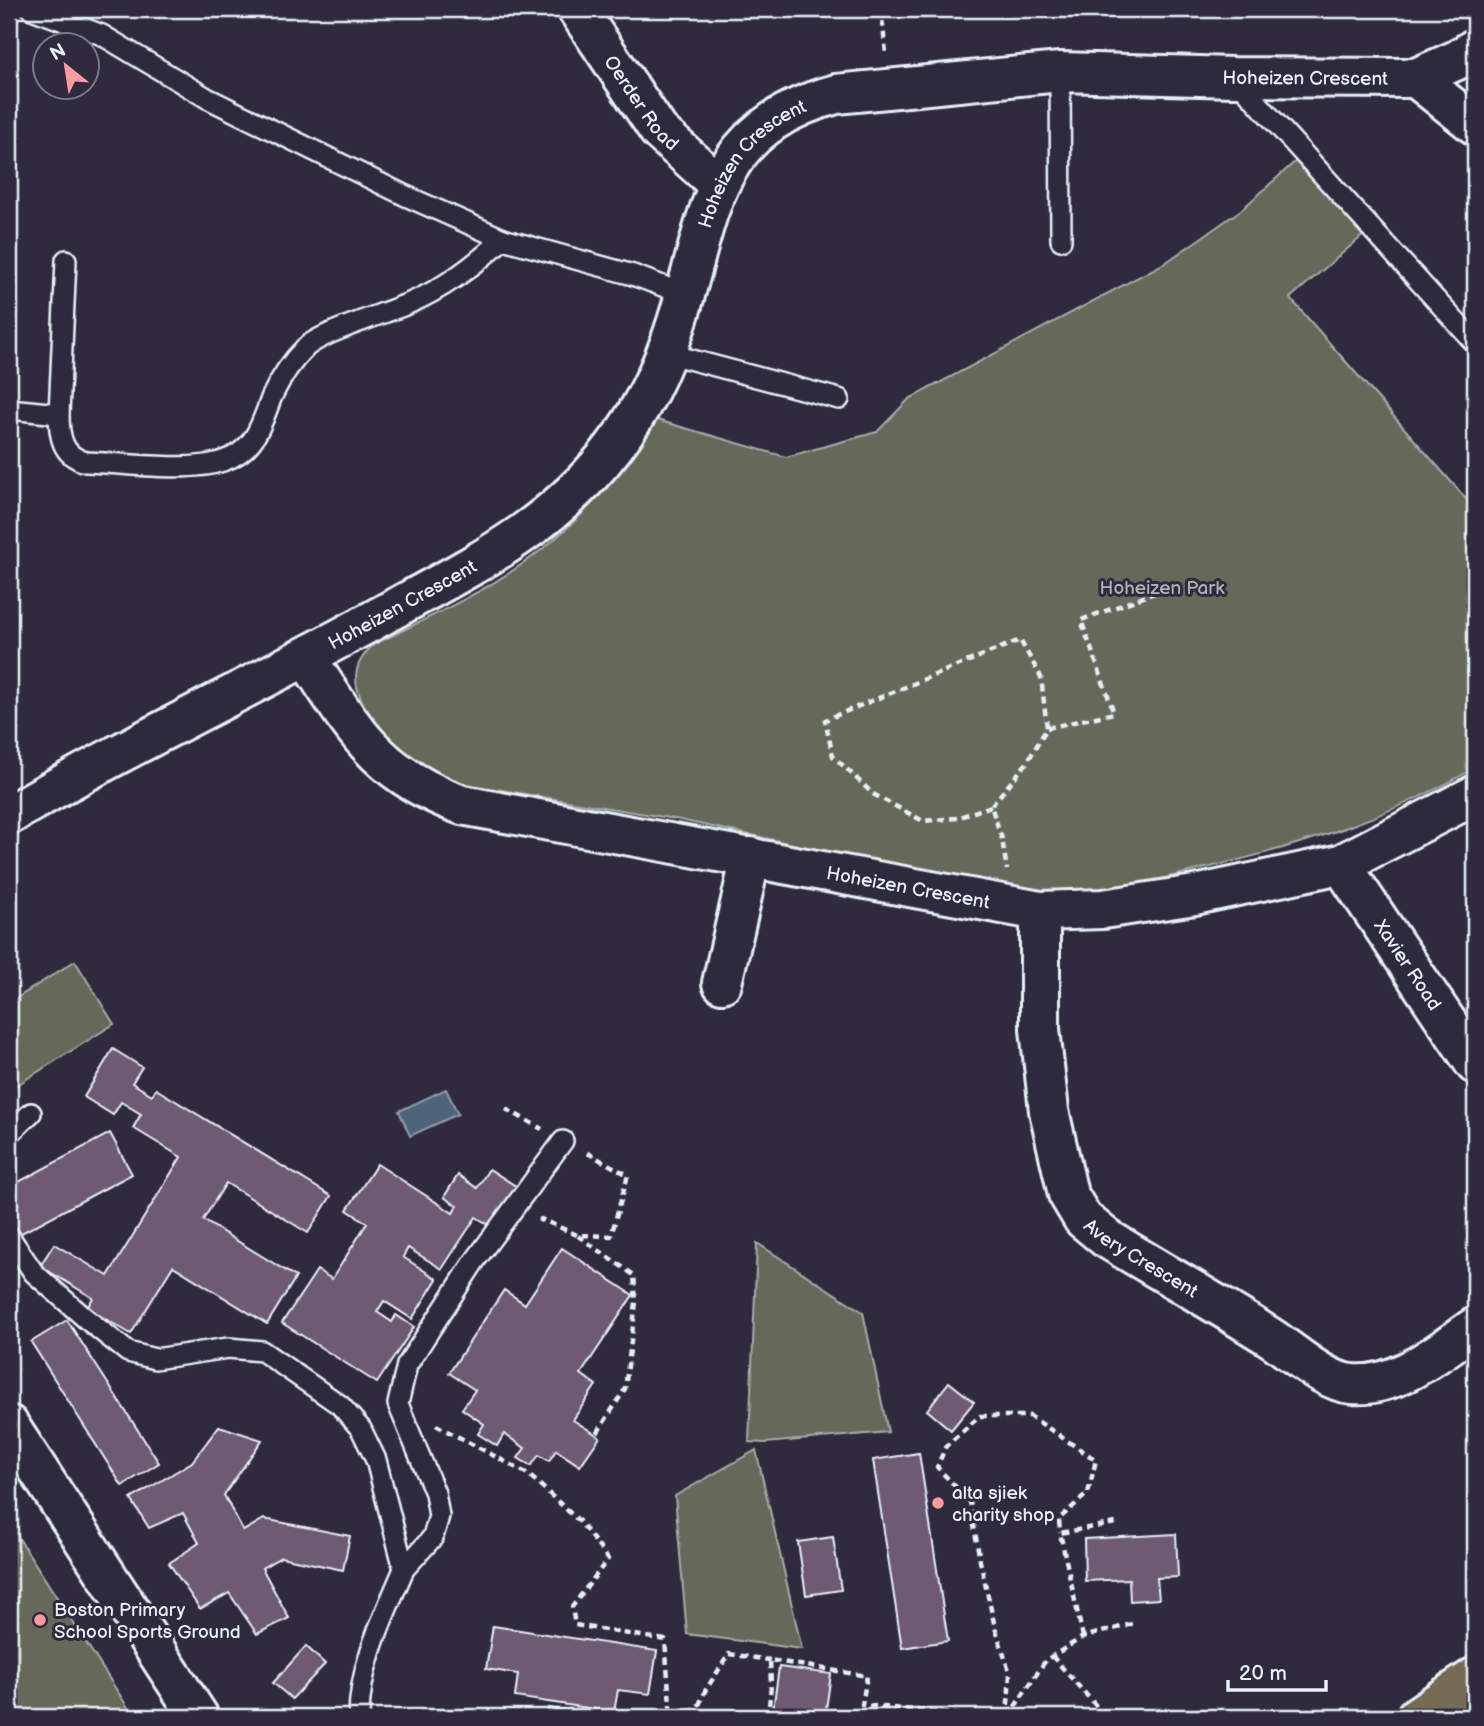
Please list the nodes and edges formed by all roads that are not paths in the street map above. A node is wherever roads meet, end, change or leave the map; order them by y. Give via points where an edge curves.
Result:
1 (32, 9) edge
2 (577, 9) edge
3 (1475, 48) edge
4 (1060, 72) junction
5 (1234, 77) junction
6 (1416, 78) junction
7 (1475, 125) edge
8 (718, 184) junction
9 (503, 239) junction
10 (1061, 240) dead end
11 (66, 260) dead end
12 (684, 294) junction
13 (1475, 343) edge
14 (666, 353) junction
15 (839, 398) dead end
16 (9, 409) edge
17 (60, 414) junction
18 (306, 657) junction
19 (1475, 795) edge
20 (9, 815) edge
21 (751, 857) junction
22 (1341, 864) junction
23 (1040, 911) junction
24 (722, 983) dead end
25 (1475, 1064) edge
26 (31, 1113) dead end
27 (9, 1134) edge
28 (563, 1141) dead end
29 (9, 1236) edge
30 (1475, 1327) edge
31 (9, 1425) edge
32 (404, 1569) junction
33 (1475, 1676) edge
34 (199, 1717) edge
35 (359, 1717) edge
36 (1416, 1717) edge

1 - 9 lane via 102,35 207,98
2 - 8 street, Oerder Road via 659,131
3 - 6 street
4 - 5 street, Hoheizen Crescent
4 - 8 street, Hoheizen Crescent via 836,94 809,102 784,113 746,144
4 - 10 lane
5 - 6 street, Hoheizen Crescent
5 - 13 lane
6 - 7 street
8 - 12 street, Hoheizen Crescent
9 - 12 lane via 634,275
9 - 17 lane via 474,267 415,301 307,346 273,394 260,431 225,461 178,466 74,459 60,432
11 - 17 lane
12 - 14 street, Hoheizen Crescent
14 - 15 lane
14 - 18 street, Hoheizen Crescent via 614,446 564,502 504,548
16 - 17 lane
18 - 20 street, Hoheizen Crescent
18 - 21 street, Hoheizen Crescent via 369,748 391,768 438,796 462,805
19 - 22 street, Hoheizen Crescent
21 - 23 street, Hoheizen Crescent
21 - 24 street
22 - 23 street, Hoheizen Crescent via 1195,895 1103,909
22 - 25 street, Xavier Road
23 - 30 street, Avery Crescent via 1040,1028 1049,1111 1068,1194 1083,1219 1106,1238 1330,1378 1352,1384 1410,1372
26 - 27 lane
28 - 32 lane via 474,1262 407,1365 398,1404 435,1493 439,1516 433,1537
29 - 32 lane via 34,1273 128,1352 155,1359 228,1348 262,1351 340,1405 362,1429 376,1460
31 - 34 street
32 - 35 lane via 374,1638
33 - 36 highway

